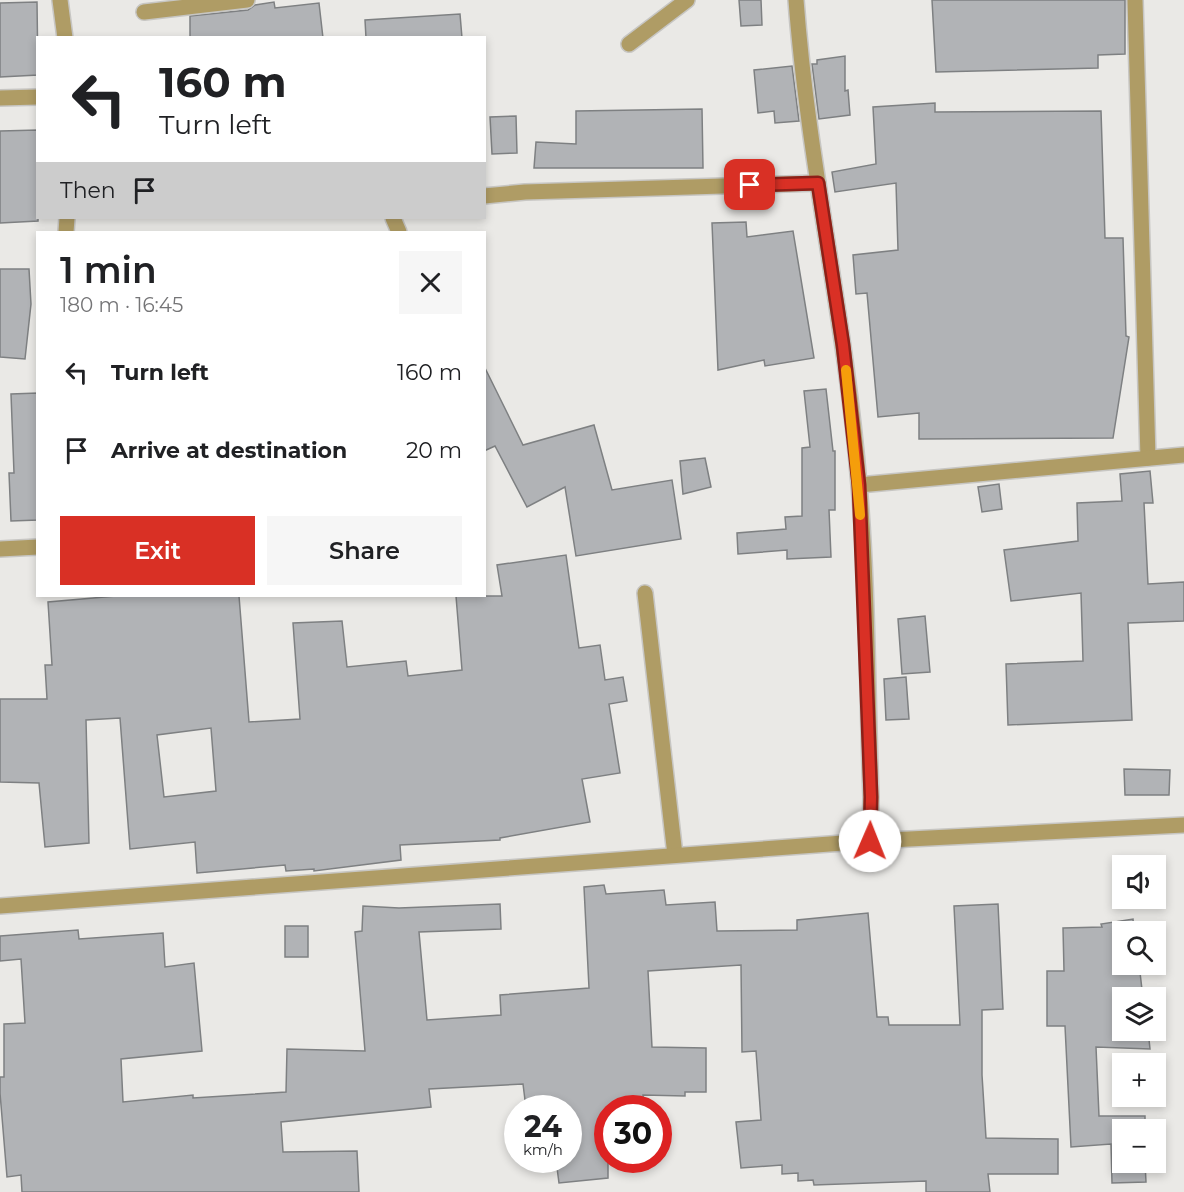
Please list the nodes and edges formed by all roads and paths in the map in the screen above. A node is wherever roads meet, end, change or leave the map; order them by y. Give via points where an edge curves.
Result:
1 (60, 0) edge
2 (247, 0) edge
3 (687, 0) edge
4 (796, 0) edge
5 (1135, 0) edge
6 (144, 12) dead end
7 (65, 36) edge
8 (628, 44) dead end
9 (36, 97) edge
10 (0, 98) edge
11 (818, 183) junction
12 (486, 196) edge
13 (1184, 456) edge
14 (1148, 458) junction
15 (859, 485) junction
16 (36, 547) edge
17 (0, 549) edge
18 (645, 593) dead end
19 (1184, 825) edge
20 (870, 841) junction
21 (675, 855) junction
22 (0, 906) edge

1 - 7 street
2 - 6 street
3 - 8 street
4 - 11 street
5 - 14 street
9 - 10 street
11 - 12 street
11 - 15 street
13 - 14 street
14 - 15 street
15 - 20 street
16 - 17 street
18 - 21 street
19 - 20 street
20 - 21 street
21 - 22 street

